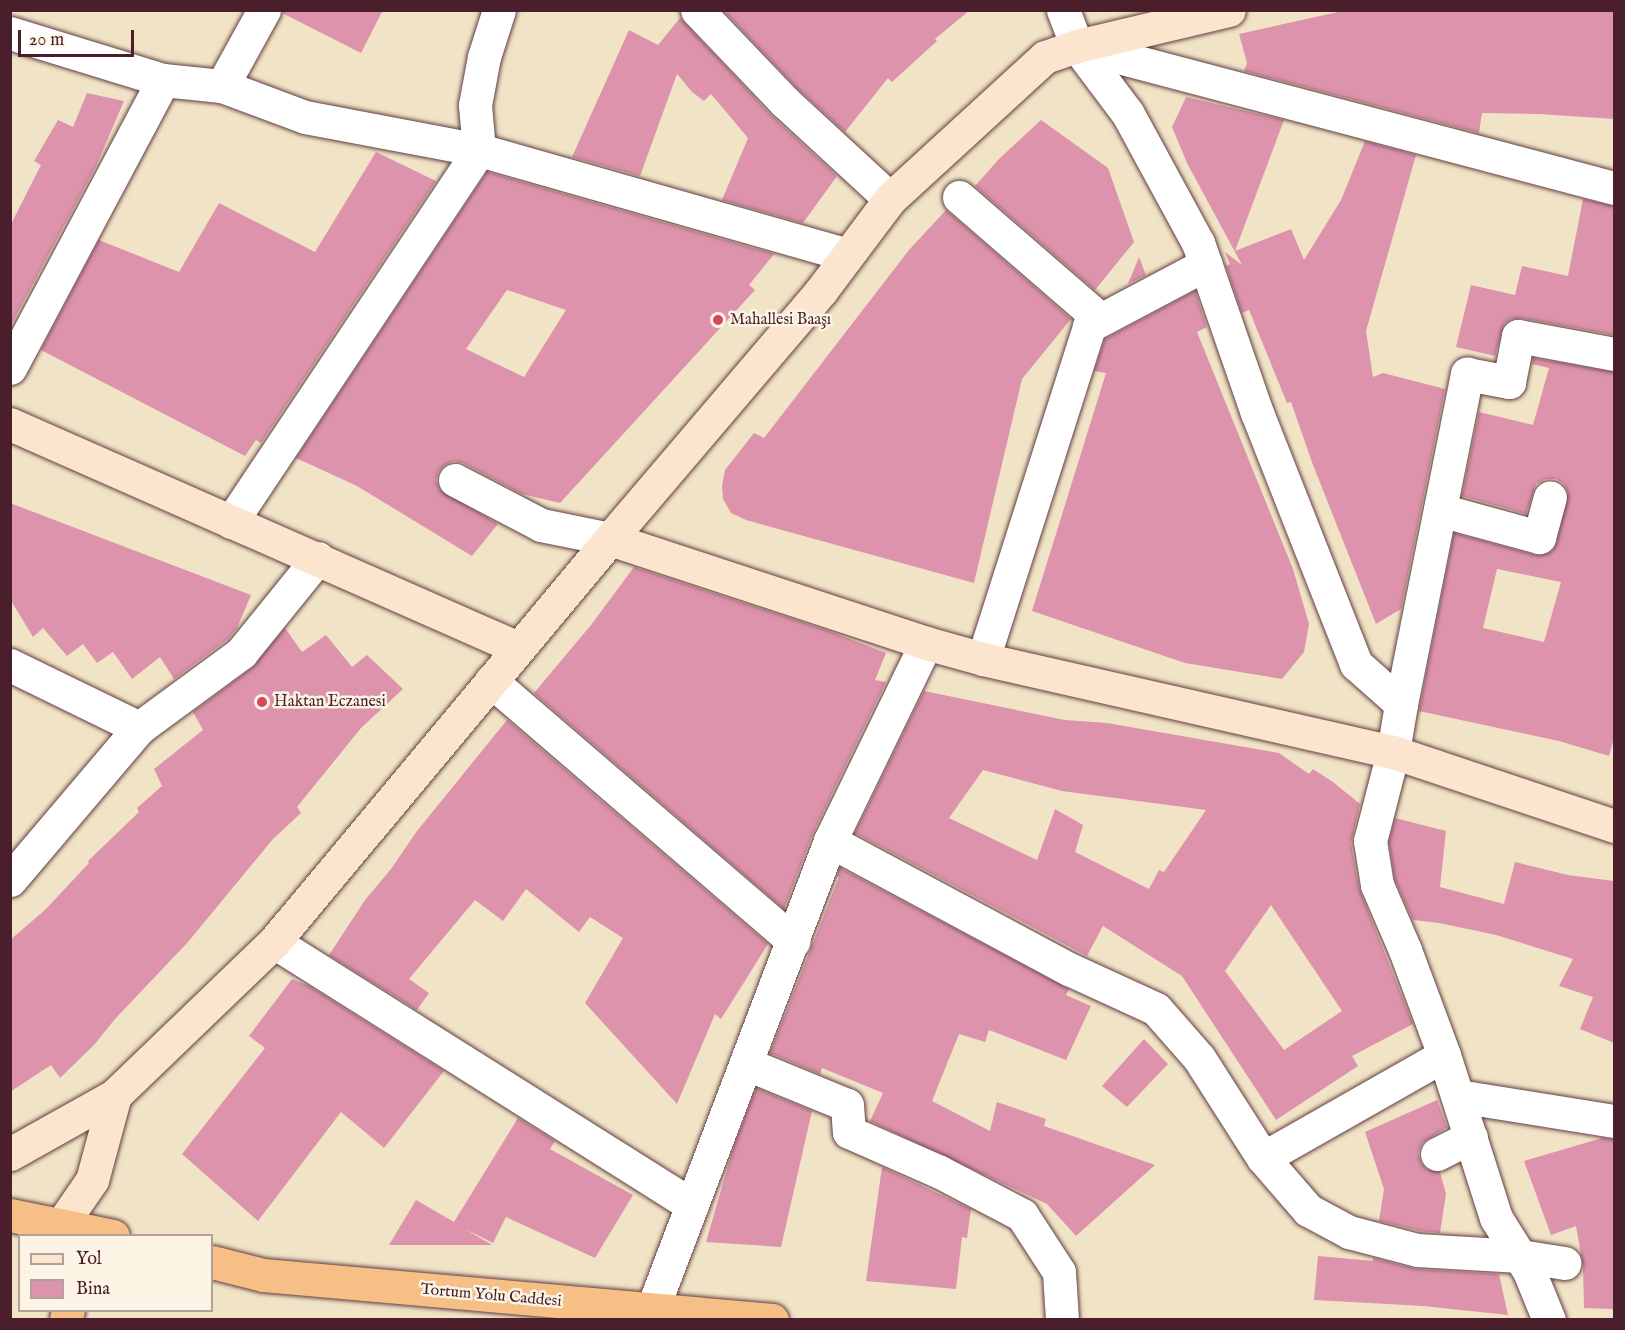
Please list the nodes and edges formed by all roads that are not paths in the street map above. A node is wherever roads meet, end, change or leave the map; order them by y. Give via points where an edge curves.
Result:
1 (264, 10) edge
2 (499, 10) edge
3 (697, 10) edge
4 (1063, 10) edge
5 (1229, 10) edge
6 (10, 33) edge
7 (1077, 45) junction
8 (163, 80) junction
9 (222, 86) junction
10 (479, 150) junction
11 (1614, 188) edge
12 (959, 197) dead end
13 (890, 199) junction
14 (847, 255) junction
15 (1206, 264) junction
16 (1100, 319) junction
17 (1614, 354) edge
18 (10, 368) edge
19 (10, 424) edge
20 (455, 480) dead end
21 (1550, 497) dead end
22 (1440, 510) junction
23 (231, 522) junction
24 (610, 539) junction
25 (318, 558) junction
26 (926, 642) junction
27 (518, 648) junction
28 (983, 658) junction
29 (10, 665) edge
30 (491, 681) junction
31 (1401, 704) junction
32 (139, 728) junction
33 (1393, 752) junction
34 (1614, 826) edge
35 (830, 841) junction
36 (10, 880) edge
37 (793, 941) junction
38 (274, 942) junction
39 (1444, 1054) junction
40 (747, 1064) junction
41 (115, 1095) junction
42 (1458, 1096) junction
43 (1614, 1121) edge
44 (1471, 1137) junction
45 (10, 1154) edge
46 (1437, 1154) dead end
47 (1263, 1158) junction
48 (692, 1205) junction
49 (10, 1215) edge
50 (62, 1230) edge
51 (96, 1234) edge
52 (1520, 1256) junction
53 (213, 1262) edge
54 (1564, 1263) dead end
55 (652, 1310) junction
56 (772, 1320) edge
57 (1062, 1320) edge
58 (1549, 1320) edge

1 - 9 street
2 - 10 street via 484,57 475,105
3 - 13 street via 785,102
4 - 7 street
5 - 7 main road
6 - 8 street
7 - 11 street
7 - 13 main road via 1045,57
7 - 15 street via 1128,114
8 - 9 street
8 - 18 street
9 - 10 street via 305,117
10 - 14 street
10 - 23 street
12 - 16 street
13 - 14 main road
14 - 24 main road
15 - 16 street
15 - 31 street via 1257,413 1356,664
16 - 28 street via 1089,326
17 - 22 street via 1518,336 1509,381 1467,374
19 - 23 main road
20 - 24 street via 541,525
21 - 22 street via 1539,537
22 - 31 street
23 - 25 main road
24 - 26 main road
24 - 27 main road
25 - 27 main road
25 - 32 street via 241,653
26 - 28 main road
26 - 35 street
27 - 30 main road
28 - 33 main road
29 - 32 street
30 - 37 street
30 - 38 main road
31 - 33 street
32 - 36 street
33 - 34 main road
33 - 39 street via 1371,841 1377,885
35 - 37 street
35 - 47 street via 1069,969 1156,1009 1199,1058
37 - 40 street
38 - 41 main road
38 - 48 street
39 - 42 street
39 - 47 street
40 - 48 street
40 - 57 street via 847,1105 849,1132 940,1172 1022,1215 1059,1272
41 - 45 main road
41 - 50 main road via 92,1180
42 - 43 street
42 - 44 street
44 - 46 street
44 - 52 street via 1496,1218
47 - 52 street via 1308,1209 1349,1232 1417,1250
48 - 55 street
49 - 50 highway
50 - 51 highway
52 - 54 street
52 - 58 street
53 - 55 highway, Tortum Yolu Caddesi via 263,1275
55 - 56 highway, Tortum Yolu Caddesi

